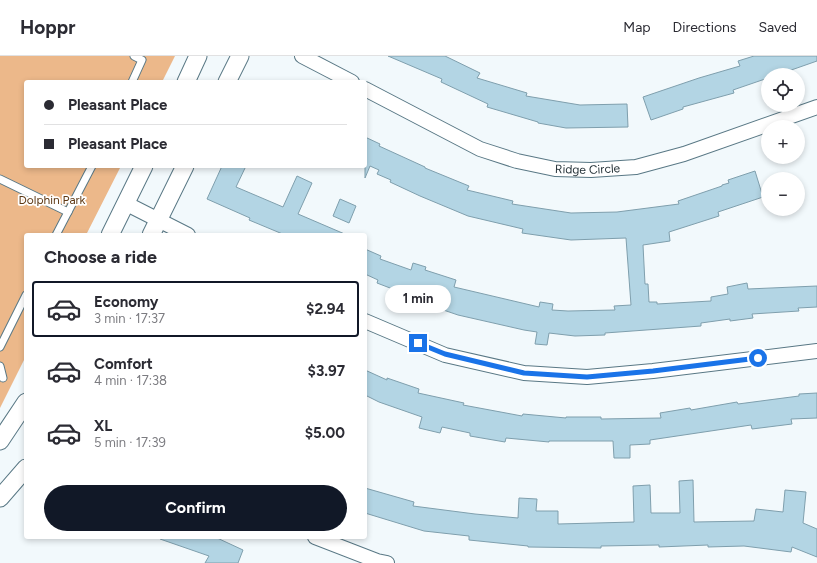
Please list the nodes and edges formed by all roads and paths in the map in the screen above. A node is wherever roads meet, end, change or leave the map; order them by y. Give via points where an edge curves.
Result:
1 (134, 56) edge
2 (198, 56) edge
3 (240, 56) edge
4 (302, 56) edge
5 (133, 80) edge
6 (187, 80) edge
7 (228, 80) edge
8 (348, 80) edge
9 (367, 90) edge
10 (817, 107) edge
11 (91, 168) edge
12 (143, 168) edge
13 (184, 168) edge
14 (0, 179) edge
15 (125, 203) junction
16 (68, 212) junction
17 (158, 220) junction
18 (57, 233) edge
19 (111, 233) edge
20 (152, 233) edge
21 (184, 233) edge
22 (24, 299) edge
23 (367, 322) edge
24 (0, 347) edge
25 (817, 351) edge
26 (0, 366) edge
27 (3, 378) dead end
28 (24, 405) edge
29 (0, 441) edge
30 (24, 470) edge
31 (0, 498) edge
32 (320, 539) edge
33 (387, 563) edge

1 - 5 lane via 142,60
2 - 6 street
3 - 7 street
4 - 8 street
9 - 10 street, Ridge Circle via 480,149 555,169 636,167 684,154
11 - 16 lane
12 - 15 street
13 - 17 street
14 - 16 lane
15 - 17 street
15 - 19 street
16 - 18 lane
17 - 20 street
17 - 21 street
22 - 24 lane
23 - 25 street via 445,354 524,373 587,377
26 - 27 lane
28 - 29 street
30 - 31 street
32 - 33 street

